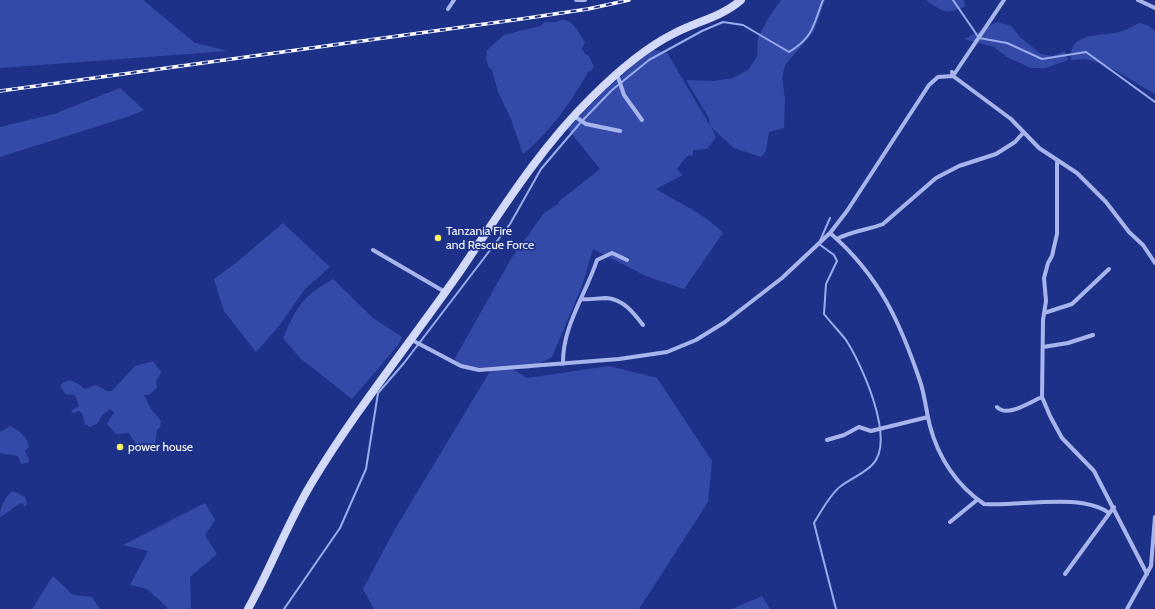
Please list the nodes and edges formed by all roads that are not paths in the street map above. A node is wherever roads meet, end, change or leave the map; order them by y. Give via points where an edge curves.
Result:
1 (454, 0) edge
2 (576, 0) edge
3 (585, 0) edge
4 (741, 0) edge
5 (1004, 0) edge
6 (1138, 0) edge
7 (1155, 8) edge
8 (448, 9) dead end
9 (617, 74) junction
10 (953, 74) junction
11 (574, 116) junction
12 (642, 120) dead end
13 (620, 130) dead end
14 (1023, 133) junction
15 (1057, 161) junction
16 (830, 233) junction
17 (837, 239) junction
18 (373, 250) dead end
19 (627, 260) dead end
20 (1155, 263) edge
21 (1109, 269) dead end
22 (445, 292) junction
23 (581, 299) junction
24 (1044, 313) junction
25 (643, 324) dead end
26 (1093, 335) dead end
27 (410, 339) junction
28 (1043, 347) junction
29 (563, 364) junction
30 (1042, 397) junction
31 (997, 406) dead end
32 (928, 417) junction
33 (827, 440) dead end
34 (977, 500) junction
35 (1114, 507) junction
36 (1109, 513) junction
37 (1155, 517) edge
38 (950, 522) dead end
39 (1065, 574) dead end
40 (1146, 574) junction
41 (248, 609) edge
42 (1127, 609) edge

1 - 8 street
2 - 3 street
4 - 9 street via 721,14 675,32
5 - 10 street
6 - 7 street
9 - 11 street
9 - 12 street via 624,95
10 - 14 street via 1011,119
10 - 16 street via 938,77 928,85 848,211
11 - 13 street via 586,124
11 - 22 street via 541,155
14 - 15 street
14 - 17 street via 1015,142 996,154 959,166 936,178 883,224
15 - 20 street via 1077,173 1102,198 1129,232 1143,245
15 - 24 street via 1057,234 1045,272
16 - 17 street
16 - 29 street via 763,294 725,322 679,348 619,359
17 - 32 street via 866,268 900,327 919,377
18 - 22 street
19 - 23 street via 612,253 597,260
21 - 24 street via 1072,304
22 - 27 street
23 - 25 street via 617,300 629,308
23 - 29 street via 566,338
24 - 28 street
26 - 28 street
27 - 29 street via 461,366 479,370
27 - 41 street via 311,484
28 - 30 street
30 - 31 street via 1009,411
30 - 35 street via 1062,438 1094,471
32 - 33 street via 868,431 859,427 844,436
32 - 34 street via 949,470
34 - 36 street via 992,505 1025,502 1095,505
34 - 38 street
35 - 36 street
35 - 40 street
36 - 39 street
37 - 40 street via 1153,557
40 - 42 street

